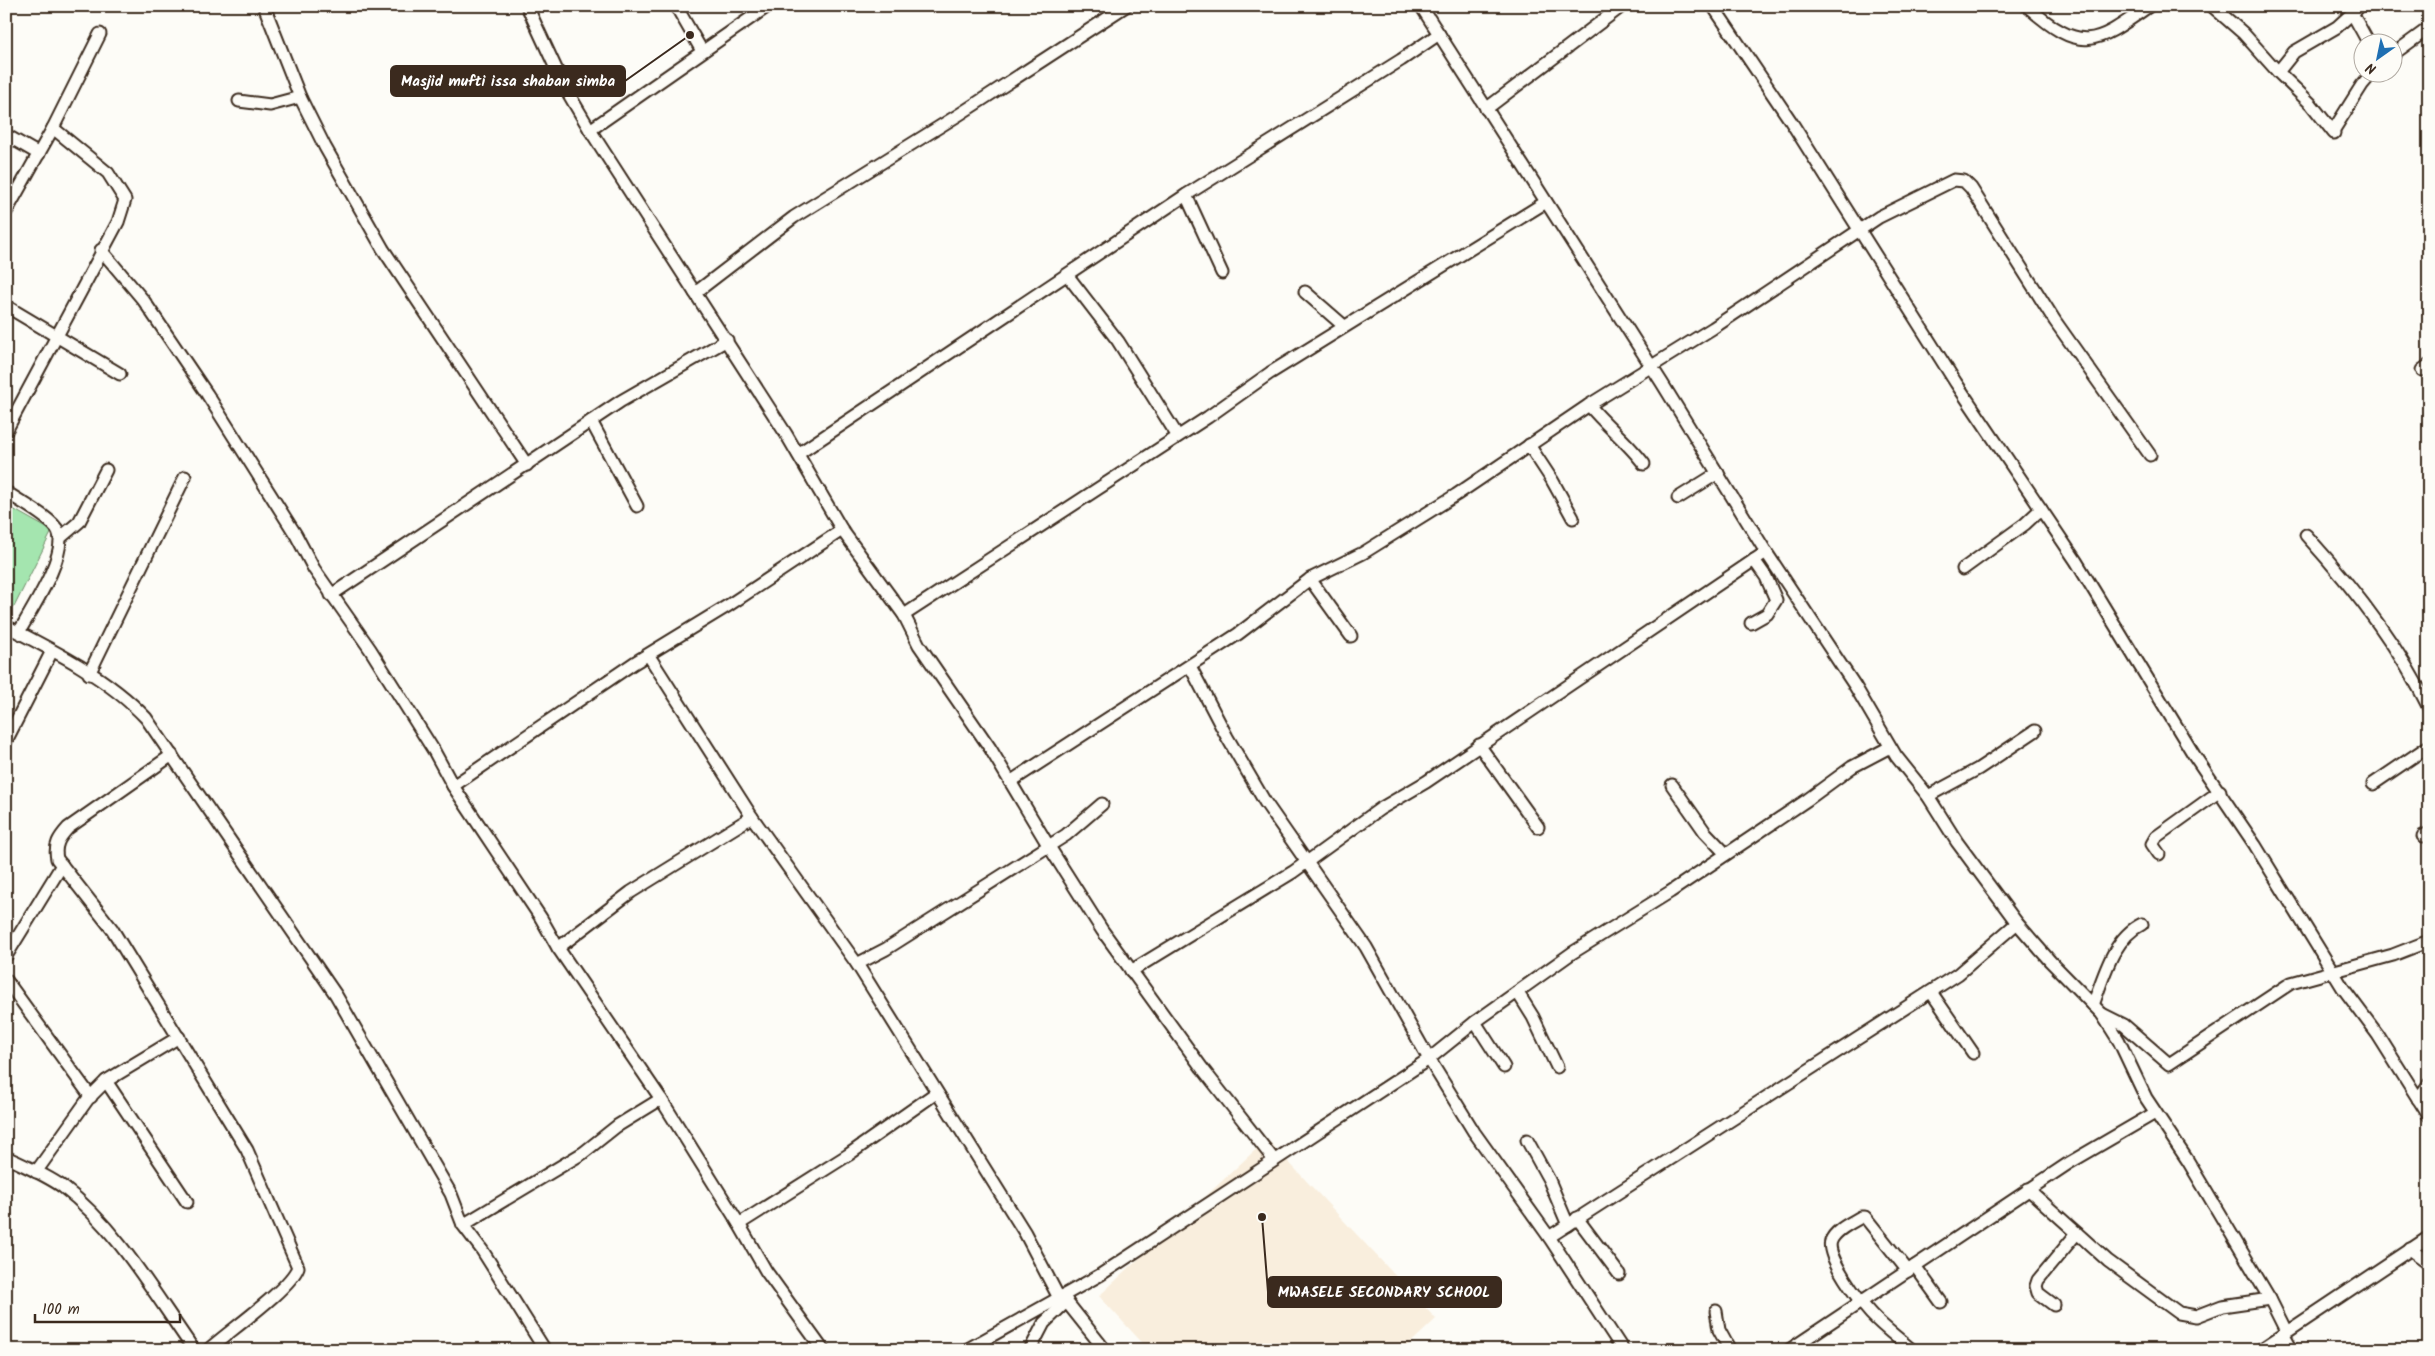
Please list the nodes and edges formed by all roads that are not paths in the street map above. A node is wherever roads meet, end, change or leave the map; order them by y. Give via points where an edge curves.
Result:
1 (264, 6) edge
2 (527, 6) edge
3 (676, 6) edge
4 (1126, 6) edge
5 (1421, 6) edge
6 (1622, 6) edge
7 (1713, 6) edge
8 (2027, 6) edge
9 (2212, 6) edge
10 (764, 8) edge
11 (2144, 8) edge
12 (2356, 10) edge
13 (2429, 28) edge
14 (2364, 32) edge
15 (100, 34) dead end
16 (1439, 34) junction
17 (2402, 48) edge
18 (702, 51) junction
19 (2278, 72) junction
20 (2365, 82) edge
21 (300, 97) junction
22 (239, 101) dead end
23 (1486, 109) junction
24 (53, 128) junction
25 (590, 130) junction
26 (6, 135) edge
27 (39, 154) junction
28 (1186, 195) junction
29 (1546, 202) junction
30 (6, 212) edge
31 (1858, 232) junction
32 (101, 250) junction
33 (1222, 273) dead end
34 (1068, 276) junction
35 (1305, 292) dead end
36 (695, 293) junction
37 (6, 306) edge
38 (1344, 326) junction
39 (57, 335) junction
40 (727, 340) junction
41 (1651, 367) junction
42 (120, 374) dead end
43 (1589, 404) junction
44 (591, 421) junction
45 (6, 431) edge
46 (1177, 435) junction
47 (1529, 445) junction
48 (798, 454) junction
49 (2150, 455) dead end
50 (1644, 464) dead end
51 (527, 465) junction
52 (106, 470) dead end
53 (1718, 473) junction
54 (185, 477) dead end
55 (6, 492) edge
56 (1678, 498) dead end
57 (637, 506) dead end
58 (2041, 509) junction
59 (1573, 518) dead end
60 (842, 530) junction
61 (2306, 535) dead end
62 (60, 538) junction
63 (1766, 552) junction
64 (1754, 560) junction
65 (1963, 569) dead end
66 (1310, 579) junction
67 (331, 595) junction
68 (904, 615) junction
69 (1751, 623) dead end
70 (6, 626) edge
71 (19, 632) junction
72 (1351, 636) dead end
73 (52, 651) junction
74 (649, 656) junction
75 (1190, 666) junction
76 (89, 674) junction
77 (2429, 708) edge
78 (2035, 731) dead end
79 (6, 741) edge
80 (1479, 745) junction
81 (2429, 746) edge
82 (1890, 747) junction
83 (172, 755) junction
84 (1010, 782) junction
85 (2373, 784) dead end
86 (1672, 785) dead end
87 (453, 786) junction
88 (2220, 791) junction
89 (1928, 796) junction
90 (1102, 804) dead end
91 (752, 817) junction
92 (1538, 827) dead end
93 (1048, 845) junction
94 (1726, 854) junction
95 (2158, 854) dead end
96 (1307, 862) junction
97 (62, 865) junction
98 (2017, 923) junction
99 (2142, 924) dead end
100 (2429, 941) edge
101 (558, 948) junction
102 (6, 956) edge
103 (857, 964) junction
104 (1131, 971) junction
105 (2333, 972) junction
106 (6, 980) edge
107 (1932, 992) junction
108 (1518, 993) junction
109 (2093, 1005) junction
110 (2102, 1014) junction
111 (1475, 1022) junction
112 (180, 1038) junction
113 (1972, 1053) dead end
114 (1429, 1059) junction
115 (1504, 1067) dead end
116 (1557, 1067) dead end
117 (106, 1081) junction
118 (2429, 1084) edge
119 (936, 1093) junction
120 (91, 1097) junction
121 (661, 1099) junction
122 (2418, 1099) junction
123 (2155, 1113) junction
124 (2429, 1116) edge
125 (1527, 1140) dead end
126 (6, 1157) edge
127 (1274, 1160) junction
128 (36, 1172) junction
129 (2028, 1189) junction
130 (187, 1202) dead end
131 (1573, 1221) junction
132 (739, 1224) junction
133 (463, 1225) junction
134 (2077, 1233) junction
135 (1549, 1237) junction
136 (2429, 1237) edge
137 (2410, 1248) junction
138 (2429, 1263) edge
139 (1911, 1269) junction
140 (1619, 1274) dead end
141 (1063, 1298) junction
142 (2270, 1300) junction
143 (1861, 1302) junction
144 (1941, 1302) dead end
145 (2054, 1305) dead end
146 (1716, 1312) dead end
147 (2284, 1332) junction
148 (194, 1350) edge
149 (208, 1350) edge
150 (544, 1350) edge
151 (823, 1350) edge
152 (966, 1350) edge
153 (1030, 1350) edge
154 (1105, 1350) edge
155 (1623, 1350) edge
156 (1730, 1350) edge
157 (1789, 1350) edge
158 (1912, 1350) edge
159 (2260, 1350) edge
160 (2292, 1350) edge

1 - 21 street
2 - 25 street via 564,86
3 - 18 street
4 - 36 street via 960,114 824,197
5 - 16 street
6 - 23 street
7 - 31 street via 1790,120
8 - 11 street via 2068,35 2086,40 2103,37
9 - 19 street via 2243,33
10 - 18 street
12 - 14 street
12 - 19 street via 2336,27 2294,52
13 - 17 street
15 - 24 street
16 - 23 street
16 - 28 street
18 - 25 street
19 - 20 street via 2311,104 2333,132
21 - 22 street via 270,104
21 - 51 street via 382,249
23 - 29 street
24 - 27 street
24 - 32 street via 108,173 125,200 118,222
25 - 36 street
26 - 27 street
27 - 30 street
28 - 33 street
28 - 34 street
29 - 38 street
29 - 41 street
31 - 41 street
31 - 49 street via 1922,194 1954,180 1964,181 2055,321
31 - 58 street
32 - 39 street
32 - 67 street via 144,301 207,394
34 - 46 street via 1118,341
34 - 48 street
35 - 38 street
36 - 40 street
37 - 39 street
38 - 46 street
39 - 42 street
39 - 45 street
40 - 44 street
40 - 48 street
41 - 43 street
41 - 53 street
43 - 47 street
43 - 50 street
44 - 51 street
44 - 57 street
46 - 68 street
47 - 59 street
47 - 66 street via 1363,553
48 - 60 street
51 - 67 street
52 - 62 street via 79,522
53 - 56 street
53 - 63 street
54 - 76 street
55 - 62 street via 54,525
58 - 65 street
58 - 88 street via 2194,755
60 - 68 street
60 - 74 street
61 - 77 street via 2346,579 2382,630
62 - 71 street via 58,556
63 - 64 street
63 - 82 street via 1855,686
64 - 69 street via 1776,600 1767,614
64 - 80 street
66 - 72 street
66 - 75 street
67 - 87 street via 370,649
68 - 84 street via 919,645
70 - 71 street
71 - 73 street
73 - 76 street
73 - 79 street
74 - 87 street
74 - 91 street
75 - 84 street
75 - 96 street via 1265,802
76 - 83 street via 134,705
78 - 89 street via 1978,769
80 - 92 street
80 - 96 street via 1380,809
81 - 85 street
82 - 89 street
82 - 94 street via 1852,767
83 - 97 street via 68,828 58,839 55,851
83 - 133 street via 336,995 451,1194
84 - 93 street
86 - 94 street via 1704,832
87 - 101 street
88 - 95 street via 2156,837 2152,844
88 - 105 street
89 - 98 street via 1957,842
90 - 93 street via 1066,835
91 - 101 street via 631,892
91 - 103 street
93 - 103 street via 886,949
93 - 104 street
94 - 108 street via 1572,953
96 - 104 street
96 - 114 street via 1366,947
97 - 102 street
97 - 112 street via 112,929
98 - 107 street
98 - 109 street
99 - 109 street via 2120,942
100 - 105 street
101 - 121 street
103 - 119 street
104 - 127 street
105 - 110 street via 2291,983 2169,1064 2124,1026
105 - 122 street
106 - 120 street
107 - 113 street
107 - 131 street
108 - 111 street
108 - 116 street
109 - 110 street
110 - 123 street via 2120,1042
111 - 114 street
111 - 115 street
112 - 117 street
112 - 149 street via 247,1150 298,1267 294,1277 281,1290
114 - 127 street
114 - 135 street via 1474,1132
117 - 120 street
117 - 130 street
118 - 122 street
119 - 132 street via 848,1155
119 - 141 street
120 - 128 street
121 - 132 street
121 - 133 street via 617,1126 583,1153
122 - 124 street
123 - 129 street
123 - 142 street via 2188,1160
125 - 131 street
126 - 128 street
127 - 141 street
128 - 148 street via 62,1186 114,1238
129 - 134 street
129 - 139 street
131 - 135 street
131 - 140 street
132 - 151 street via 766,1272
133 - 150 street
134 - 142 street via 2108,1261 2179,1313 2196,1316 2222,1306
134 - 145 street via 2036,1286 2038,1293
135 - 155 street
136 - 137 street
137 - 138 street
137 - 147 street
139 - 143 street
139 - 143 street via 1868,1219 1861,1217 1851,1223 1834,1235 1829,1248
139 - 144 street
141 - 152 street
141 - 153 street via 1044,1323
141 - 154 street
142 - 147 street
143 - 157 street
143 - 158 street
146 - 156 street via 1719,1330
147 - 159 street
147 - 160 street

